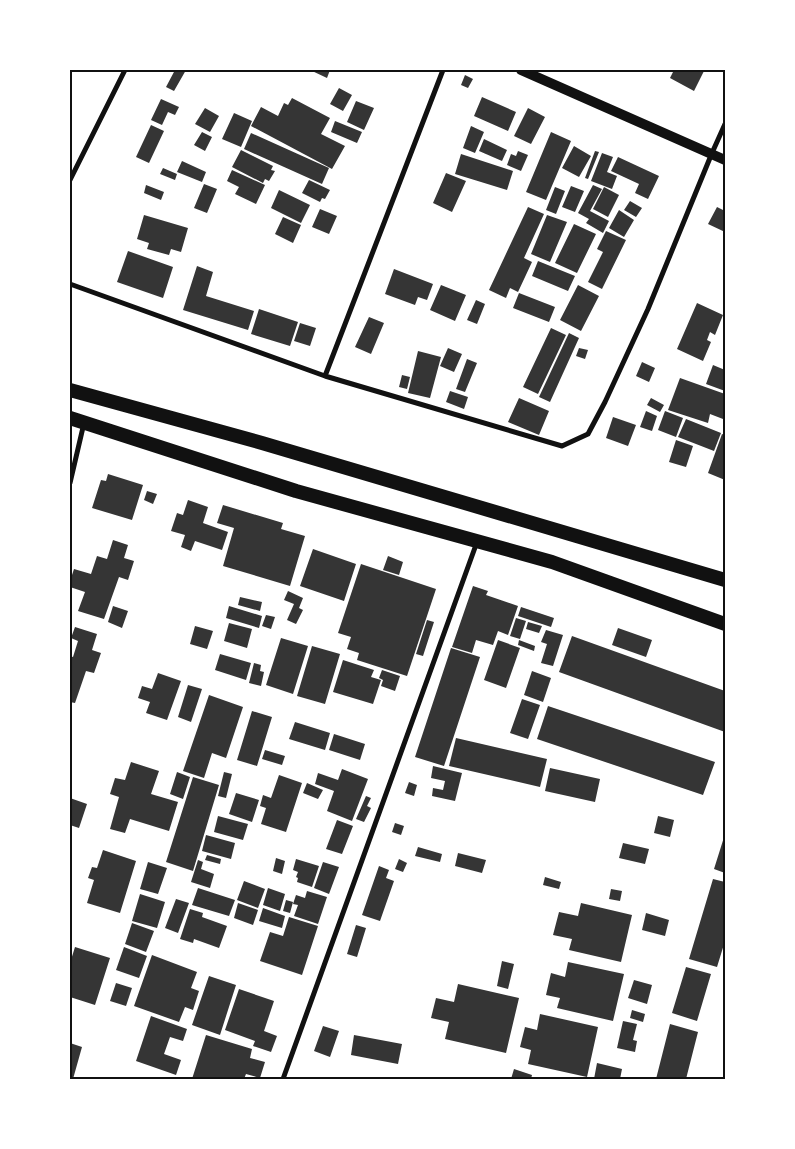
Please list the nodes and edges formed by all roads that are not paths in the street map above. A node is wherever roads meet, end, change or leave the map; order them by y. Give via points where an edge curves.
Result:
1 (126, 70) edge
2 (443, 70) edge
3 (521, 70) edge
4 (725, 124) edge
5 (712, 153) junction
6 (725, 160) edge
7 (70, 180) edge
8 (70, 284) edge
9 (325, 376) junction
10 (70, 390) edge
11 (70, 418) edge
12 (84, 422) junction
13 (70, 483) edge
14 (477, 542) junction
15 (721, 578) edge
16 (725, 624) edge
17 (283, 1079) edge

1 - 7 street
2 - 9 street
3 - 5 main road
4 - 5 street
5 - 6 main road
5 - 9 street via 648,309 588,434 562,446
8 - 9 street
10 - 15 highway
11 - 12 highway
12 - 13 street
12 - 14 highway via 296,491
14 - 16 highway via 552,562
14 - 17 street

